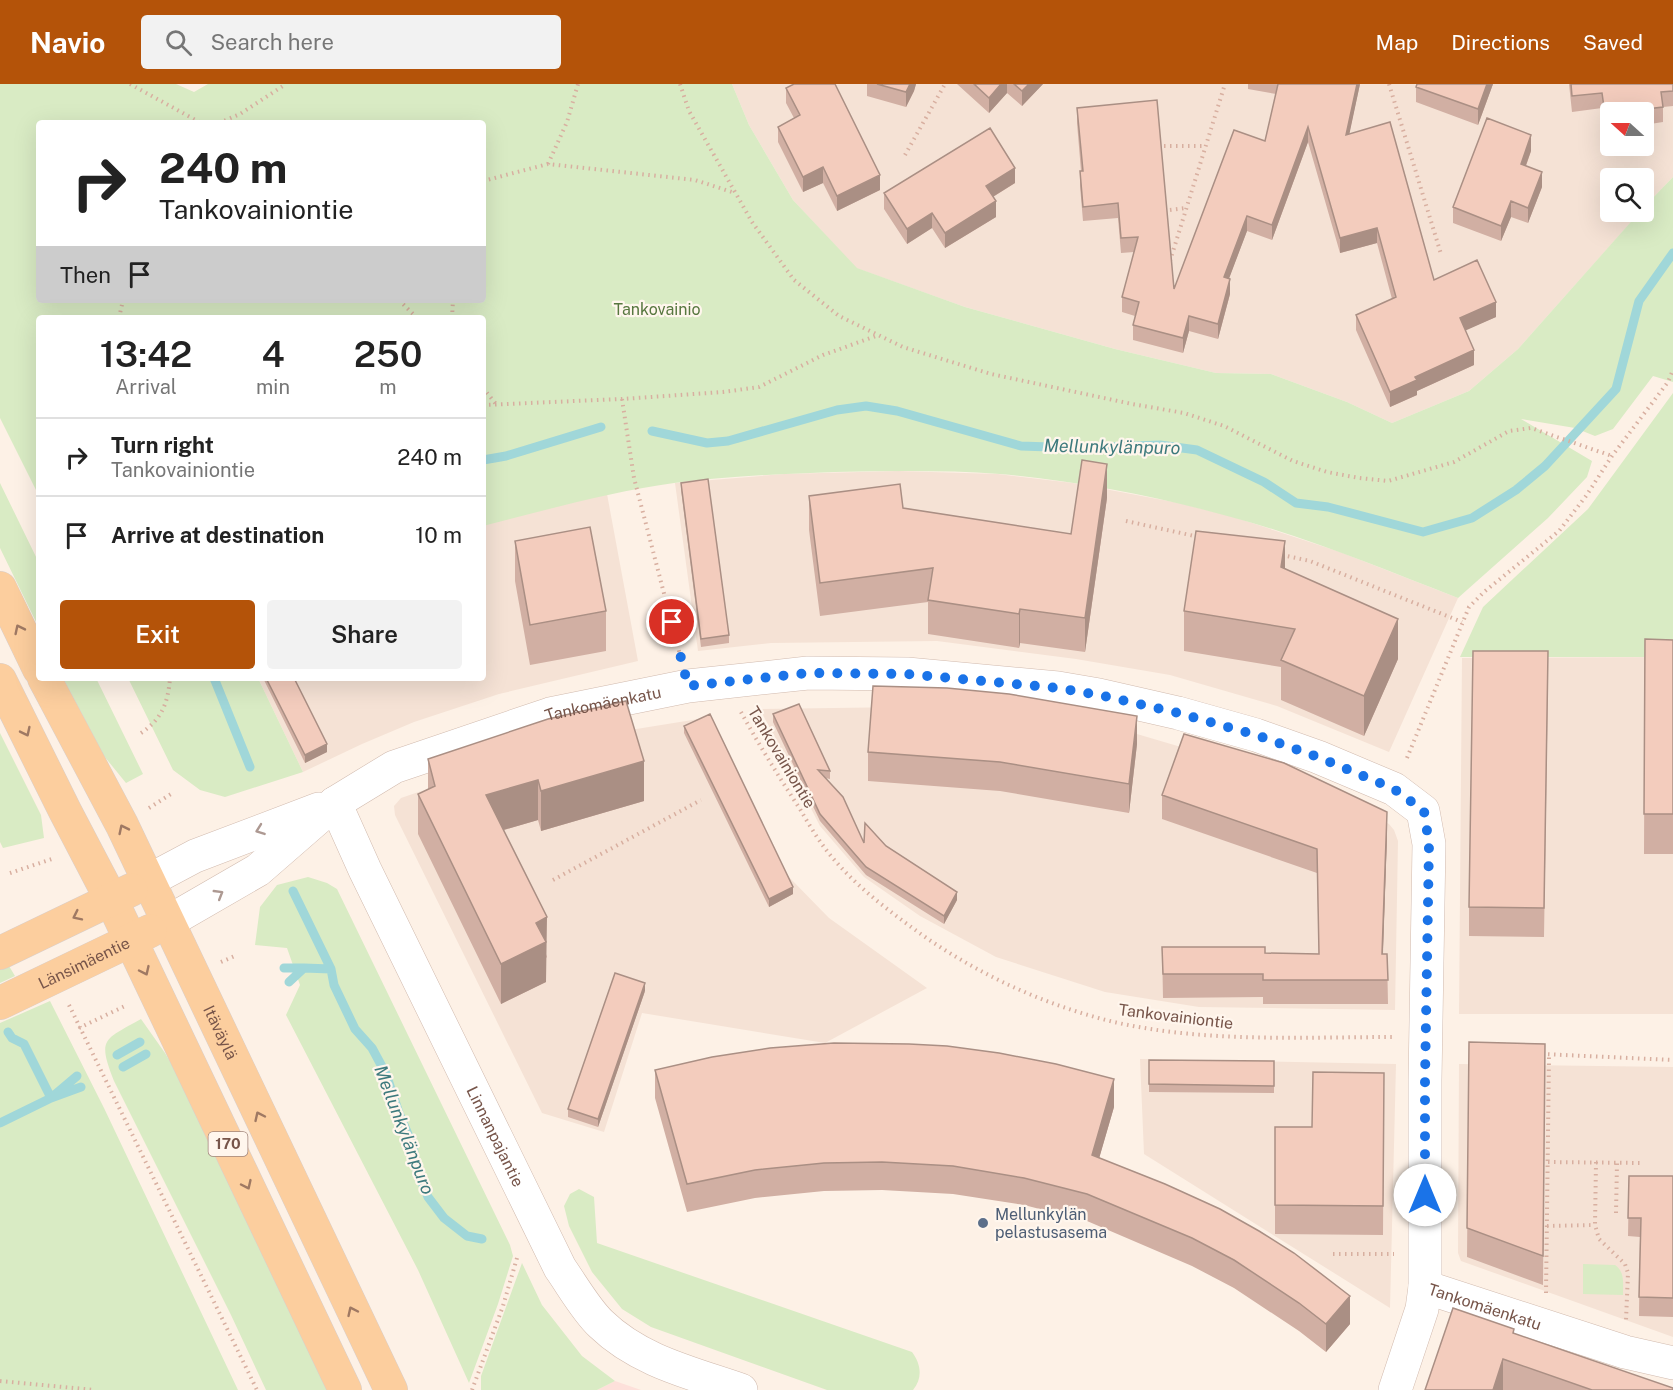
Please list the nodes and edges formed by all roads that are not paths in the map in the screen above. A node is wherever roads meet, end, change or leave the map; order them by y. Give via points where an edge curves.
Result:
1 (0, 588) edge
2 (36, 663) edge
3 (0, 680) edge
4 (46, 681) edge
5 (335, 803) junction
6 (148, 881) junction
7 (111, 899) junction
8 (168, 922) junction
9 (131, 941) junction
10 (0, 953) edge
11 (0, 1003) edge
12 (1425, 1287) junction
13 (1673, 1363) edge
14 (345, 1390) edge
15 (391, 1390) edge
16 (741, 1390) edge
17 (1395, 1390) edge

2 -> 1 main road
3 -> 7 main road, 170
6 -> 4 main road, Itäväylä / 170
5 -> 6 street, Tankomäenkatu via 195,856
8 -> 5 street, Tankomäenkatu via 258,870
5 - 12 street, Tankomäenkatu via 394,767 550,714 688,686 808,673 907,674 1099,695 1256,735 1394,789 1424,811 1429,844
5 - 16 street, Linnanpajantie via 560,1268 600,1323 626,1344 653,1360
6 - 7 main road
6 - 8 main road, Itäväylä / 170
7 - 9 main road, 170
7 -> 10 main road
8 - 9 main road, Länsimäentie
15 -> 8 main road, Itäväylä / 170
9 - 11 main road, Länsimäentie
9 -> 14 main road, 170
12 - 13 street, Tankomäenkatu via 1625,1352
12 - 17 street via 1422,1310

